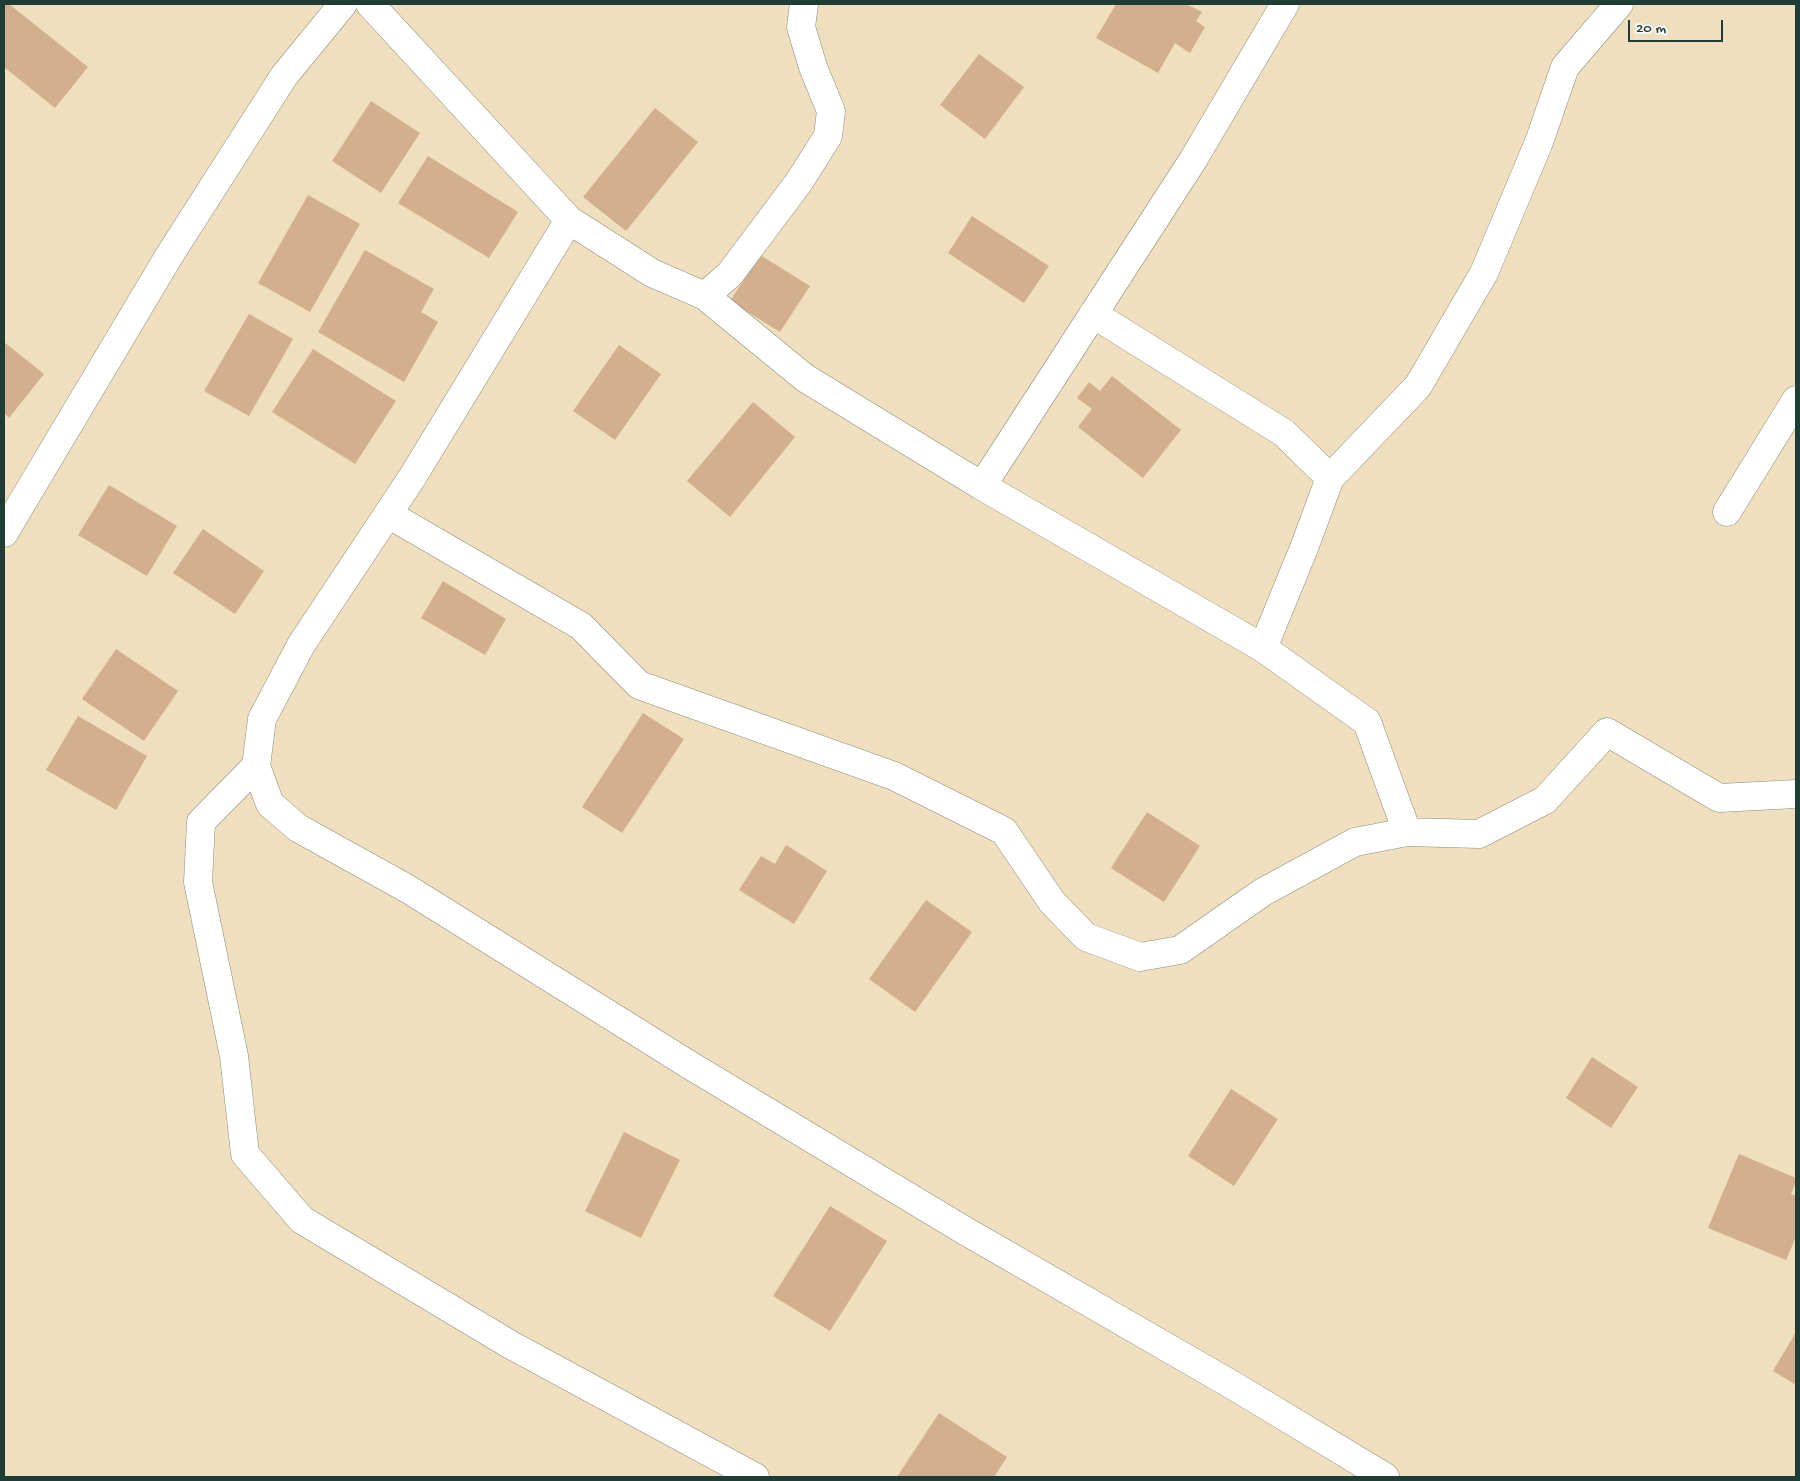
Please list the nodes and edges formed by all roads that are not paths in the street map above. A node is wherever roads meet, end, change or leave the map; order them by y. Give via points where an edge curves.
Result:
1 (343, 4) edge
2 (370, 4) edge
3 (804, 4) edge
4 (1285, 4) edge
5 (1619, 4) edge
6 (569, 220) junction
7 (704, 296) junction
8 (1093, 314) junction
9 (1796, 400) edge
10 (1330, 478) junction
11 (982, 486) junction
12 (1727, 512) dead end
13 (388, 514) junction
14 (4, 532) edge
15 (1263, 648) junction
16 (256, 766) junction
17 (1796, 794) edge
18 (1408, 832) junction
19 (755, 1477) edge
20 (1385, 1477) edge

1 - 14 street via 284,76 169,256
2 - 6 street
3 - 7 street via 801,28 831,111 828,136 799,182 730,274
4 - 8 street via 1193,160
5 - 10 street via 1565,67 1539,142 1484,273 1418,386
6 - 7 street via 652,273
6 - 13 street
7 - 11 street via 805,378
8 - 10 street via 1284,433
8 - 11 street
9 - 12 street
10 - 15 street
11 - 15 street
13 - 16 street via 301,645 266,711 262,719
13 - 18 street via 581,626 639,685 894,776 1004,831 1052,902 1086,937 1140,957 1180,950 1263,892 1354,842
15 - 18 street via 1367,722
16 - 19 street via 200,822 198,882 234,1056 244,1154 302,1220 511,1345
16 - 20 street via 270,804 298,828 408,889 688,1064 962,1229
17 - 18 street via 1718,798 1607,732 1545,800 1479,834

